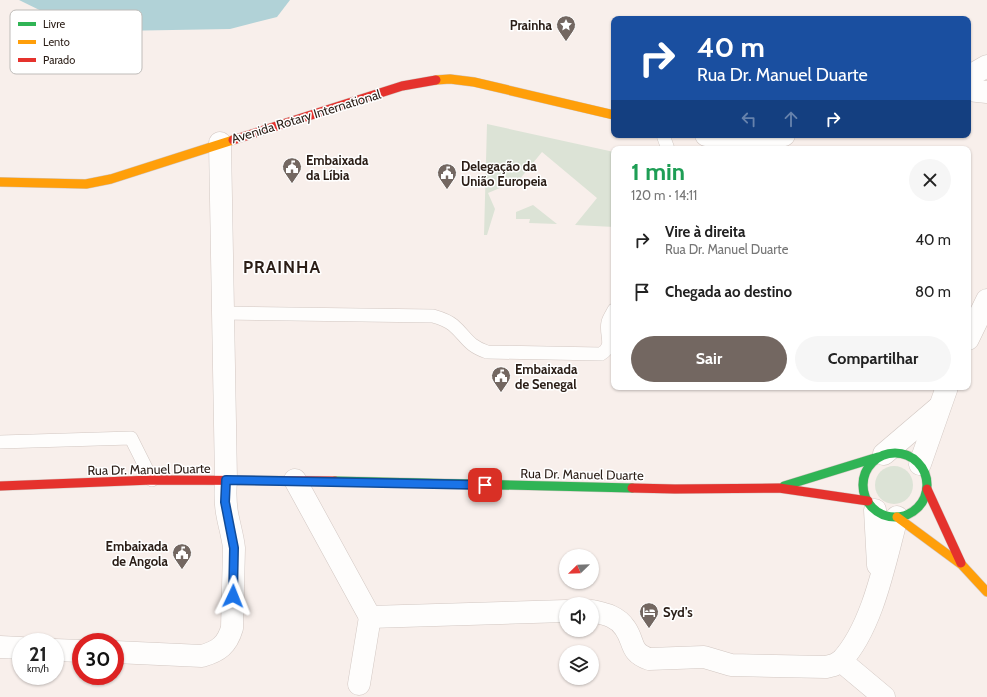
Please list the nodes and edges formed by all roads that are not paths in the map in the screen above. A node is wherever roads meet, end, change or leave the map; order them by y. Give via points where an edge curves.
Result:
1 (987, 66) edge
2 (971, 75) edge
3 (971, 90) edge
4 (987, 92) edge
5 (611, 114) edge
6 (719, 138) edge
7 (770, 138) edge
8 (220, 143) junction
9 (744, 144) edge
10 (0, 182) edge
11 (987, 300) edge
12 (222, 313) junction
13 (611, 316) edge
14 (971, 333) edge
15 (943, 397) edge
16 (0, 442) edge
17 (881, 456) junction
18 (920, 464) junction
19 (152, 480) junction
20 (226, 480) junction
21 (295, 480) junction
22 (0, 486) edge
23 (779, 488) junction
24 (927, 489) junction
25 (871, 506) junction
26 (897, 517) junction
27 (962, 565) junction
28 (878, 584) junction
29 (987, 592) edge
30 (559, 611) edge
31 (599, 613) edge
32 (370, 617) junction
33 (0, 648) edge
34 (12, 648) edge
35 (124, 652) edge
36 (841, 661) junction
37 (359, 684) dead end
38 (884, 697) edge

1 - 2 street
3 - 4 street
5 - 8 street, Avenida Rotary International via 474,82 428,80
6 - 9 street
7 - 9 street
8 - 10 street, Avenida Rotary International via 111,179 86,184
8 - 12 street
11 - 14 street
12 - 13 lane via 433,316 453,324 469,343 487,352 601,354 608,347 608,322
12 - 20 street
15 - 17 street
15 - 18 street
16 - 19 lane via 131,438
17 - 18 street via 904,454
17 - 23 street, Rua Dr. Manuel Duarte
17 - 25 street via 869,466 864,476 864,492
18 - 24 street via 925,473
19 - 20 street, Rua Dr. Manuel Duarte
19 - 22 street, Rua Dr. Manuel Duarte
20 - 21 street, Rua Dr. Manuel Duarte
20 - 35 street via 225,502 234,548 232,628 229,638 212,653 202,656
21 - 23 street, Rua Dr. Manuel Duarte via 675,489
21 - 32 street
23 - 25 street, Rua Dr. Manuel Duarte
24 - 26 street via 917,509 906,516
24 - 27 street
25 - 26 street via 888,516
25 - 28 street
26 - 27 street
26 - 28 street
27 - 29 street
28 - 36 street via 867,619 848,654
30 - 32 street
31 - 36 street via 618,621 625,628 636,652 649,659 704,657 731,665 826,667
32 - 37 street
33 - 34 street
36 - 38 street

